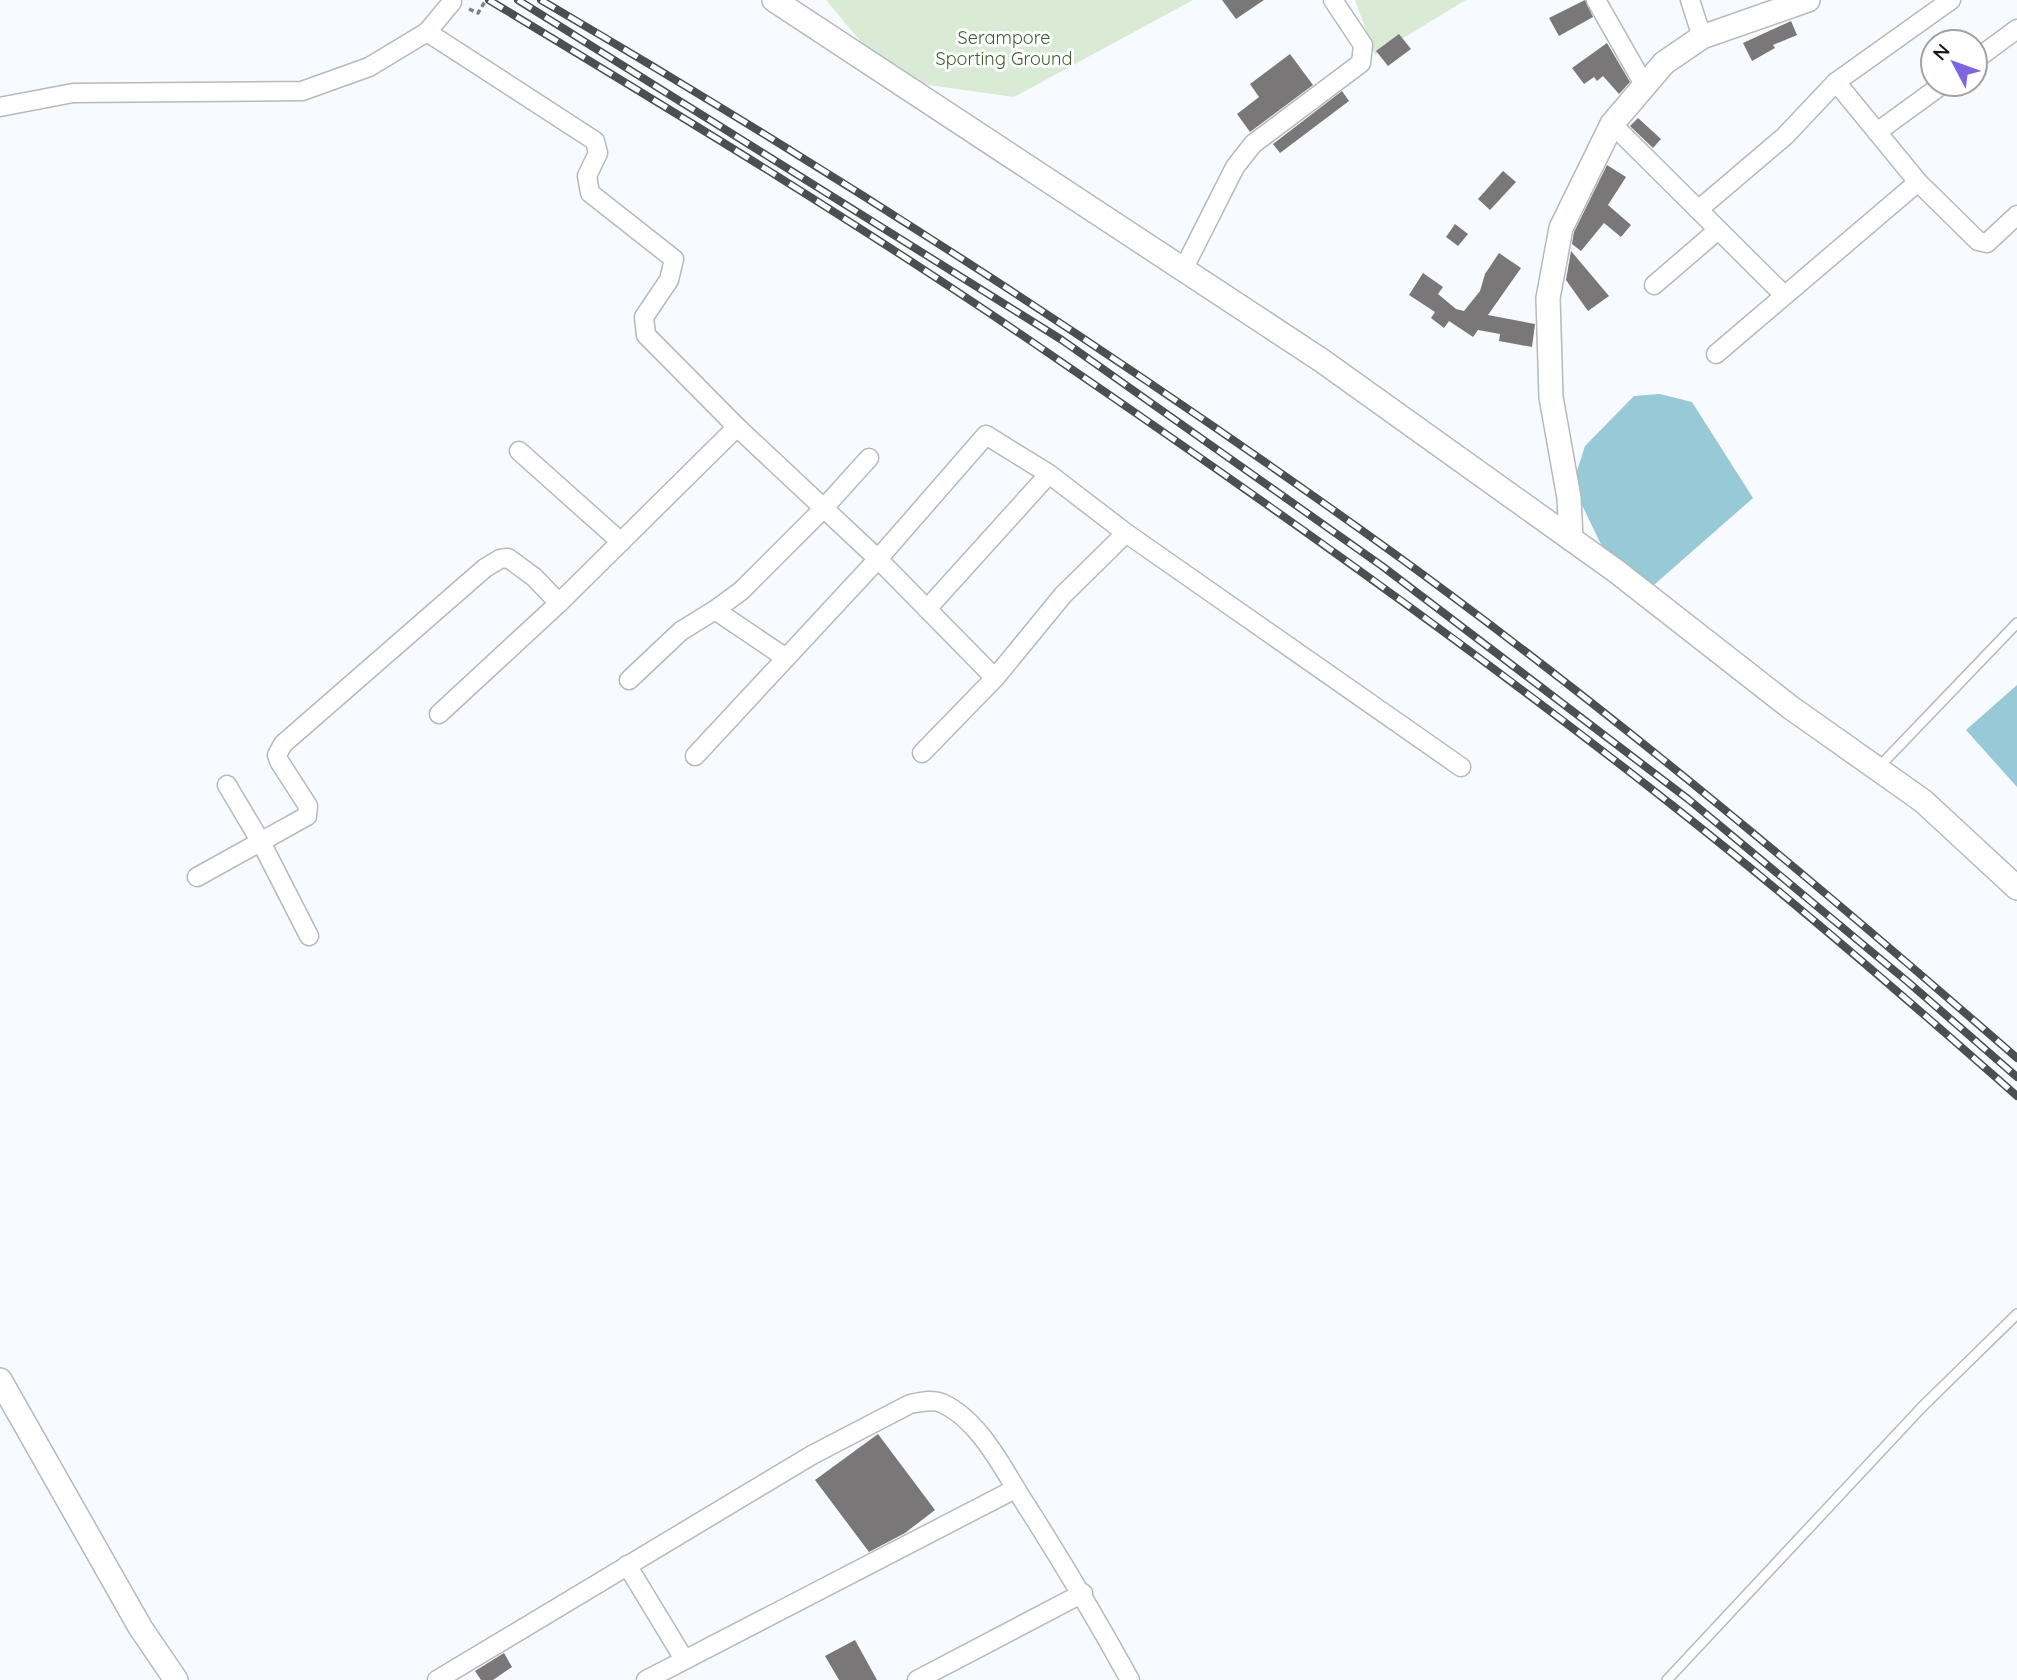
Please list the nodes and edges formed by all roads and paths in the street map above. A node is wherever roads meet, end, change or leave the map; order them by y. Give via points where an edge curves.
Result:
1 (774, 0) edge
2 (1333, 0) edge
3 (1596, 0) edge
4 (1690, 0) edge
5 (1808, 0) edge
6 (1951, 0) edge
7 (452, 2) dead end
8 (2017, 29) edge
9 (427, 32) junction
10 (1702, 37) junction
11 (1989, 50) edge
12 (1836, 82) junction
13 (1645, 86) junction
14 (1924, 98) edge
15 (0, 107) edge
16 (1612, 124) junction
17 (1877, 132) junction
18 (1918, 183) junction
19 (1698, 210) junction
20 (2014, 226) edge
21 (1718, 230) junction
22 (1183, 270) junction
23 (1654, 285) dead end
24 (1784, 295) junction
25 (1716, 354) dead end
26 (737, 427) junction
27 (519, 451) dead end
28 (869, 458) dead end
29 (1049, 474) junction
30 (823, 509) junction
31 (1126, 533) junction
32 (1572, 539) junction
33 (621, 542) junction
34 (878, 559) junction
35 (559, 603) junction
36 (927, 609) junction
37 (715, 610) junction
38 (2017, 623) edge
39 (786, 657) junction
40 (995, 678) junction
41 (629, 680) dead end
42 (439, 715) dead end
43 (922, 753) dead end
44 (695, 756) dead end
45 (1461, 767) dead end
46 (1875, 770) junction
47 (227, 785) dead end
48 (261, 844) junction
49 (197, 877) dead end
50 (2017, 888) edge
51 (309, 936) dead end
52 (2017, 1314) edge
53 (0, 1380) edge
54 (1015, 1489) junction
55 (627, 1565) junction
56 (1083, 1593) junction
57 (684, 1659) junction
58 (176, 1680) edge
59 (437, 1680) edge
60 (646, 1680) edge
61 (917, 1680) edge
62 (1130, 1680) edge
63 (1667, 1680) edge

1 - 22 street
2 - 22 street via 1363,45 1361,62 1253,144 1236,167
3 - 13 street
4 - 10 street
5 - 10 street
6 - 12 street
7 - 9 street
8 - 11 street
9 - 15 street via 369,67 302,91 72,93
9 - 26 street via 595,141 598,153 587,176 590,193 674,259 669,280 644,317 646,335
10 - 13 street via 1664,63
12 - 17 street
12 - 19 street via 1785,135
13 - 16 street
14 - 17 street
16 - 19 street
16 - 32 street via 1560,228 1548,298 1551,397
17 - 18 street
18 - 20 street via 1978,241 1987,243
18 - 24 street
19 - 21 street
21 - 23 street
21 - 24 street
22 - 32 street via 1321,360
24 - 25 street
26 - 30 street
26 - 33 street
27 - 33 street
28 - 30 street
29 - 31 street
29 - 34 street via 986,435
29 - 36 street
30 - 34 street
30 - 37 street via 741,591
31 - 40 street via 1063,595
31 - 45 street
32 - 46 street
33 - 35 street
34 - 36 street
34 - 39 street
35 - 42 street
35 - 48 street via 508,558 485,568 283,744 279,761 309,810 304,819
36 - 40 street
37 - 39 street
37 - 41 street via 681,631
38 - 46 lane
39 - 44 street
40 - 43 street
46 - 50 street via 1923,802
47 - 48 street
48 - 49 street
48 - 51 street
52 - 63 lane via 1922,1407
53 - 58 street via 140,1627
54 - 55 street via 987,1445 962,1417 940,1402 925,1401 910,1404 811,1455
54 - 56 street
54 - 57 street
55 - 57 street
55 - 59 street
56 - 61 street
56 - 62 street
57 - 60 street

